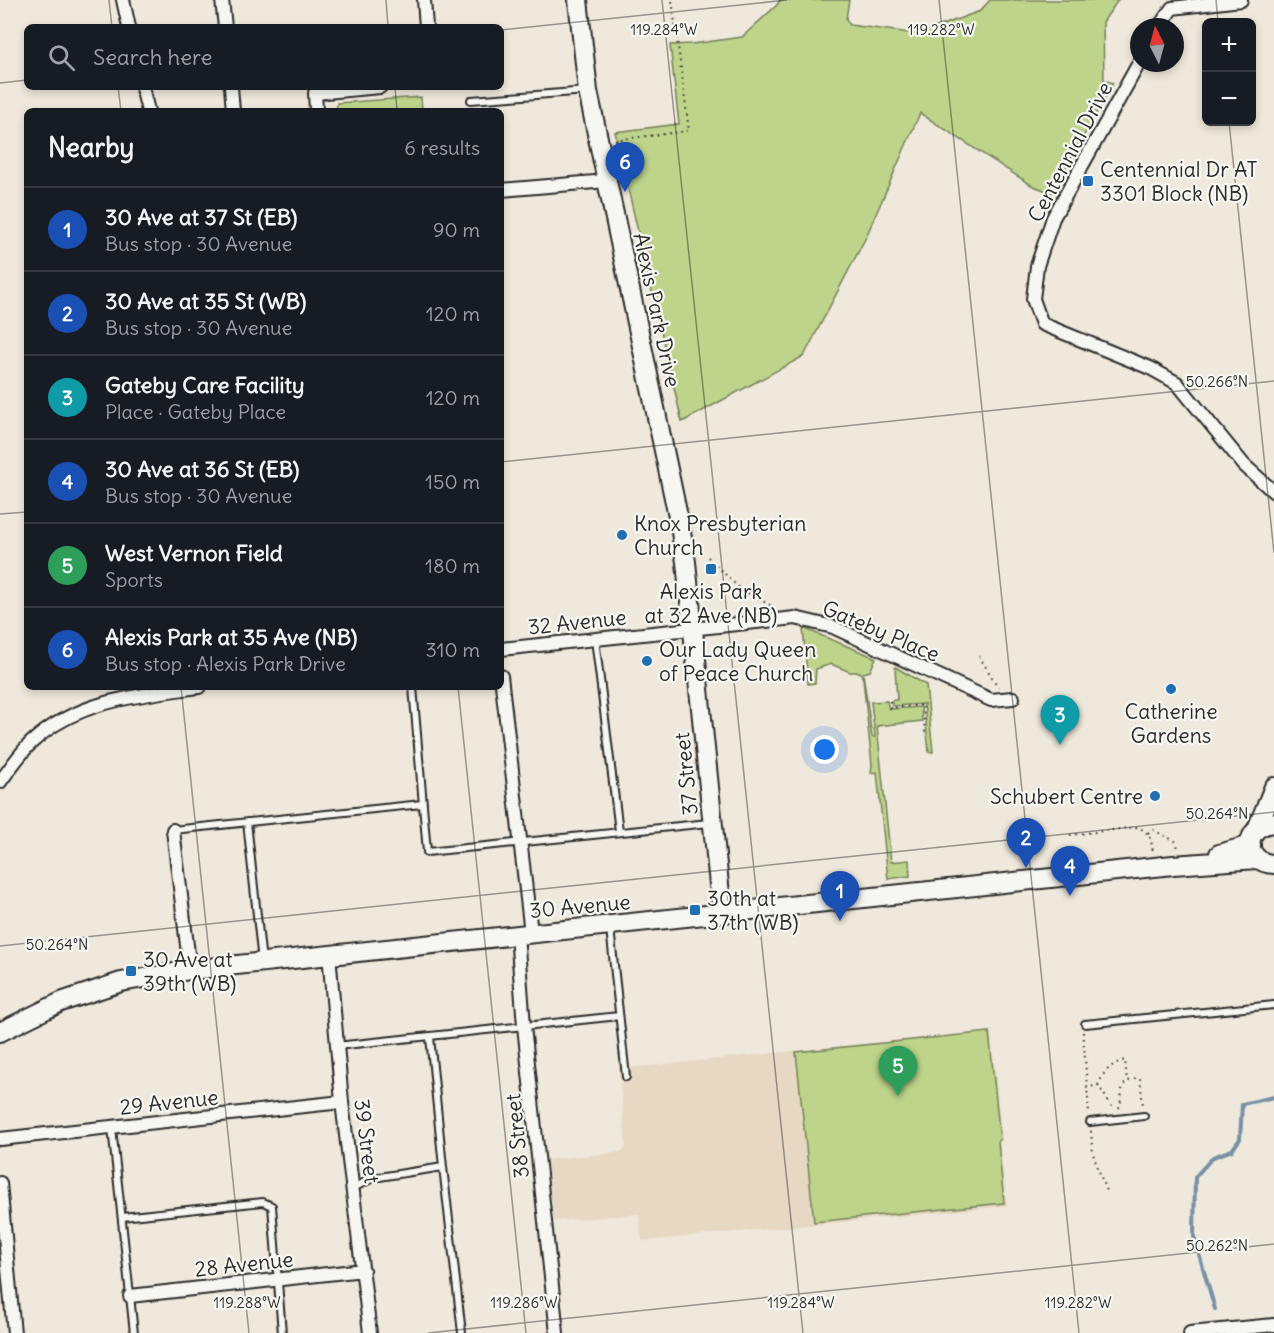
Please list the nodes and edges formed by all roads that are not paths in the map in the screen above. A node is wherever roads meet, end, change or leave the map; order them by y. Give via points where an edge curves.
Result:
1 (123, 0) edge
2 (222, 0) edge
3 (424, 0) edge
4 (578, 0) edge
5 (1241, 0) edge
6 (1165, 18) edge
7 (128, 24) edge
8 (225, 24) edge
9 (426, 24) edge
10 (1134, 72) edge
11 (143, 90) edge
12 (231, 90) edge
13 (348, 90) edge
14 (588, 91) junction
15 (471, 100) dead end
16 (146, 108) edge
17 (233, 108) edge
18 (316, 108) edge
19 (607, 181) junction
20 (504, 190) edge
21 (1274, 492) edge
22 (694, 629) junction
23 (595, 639) junction
24 (504, 649) edge
25 (181, 690) edge
26 (413, 690) edge
27 (503, 690) edge
28 (1013, 698) dead end
29 (0, 782) edge
30 (1274, 787) edge
31 (422, 804) junction
32 (247, 822) junction
33 (713, 822) junction
34 (173, 830) joint
35 (619, 831) junction
36 (520, 842) junction
37 (1262, 844) edge
38 (722, 914) junction
39 (610, 926) junction
40 (524, 934) junction
41 (329, 954) junction
42 (262, 963) junction
43 (190, 970) junction
44 (1274, 1005) edge
45 (619, 1016) junction
46 (1085, 1024) road end
47 (524, 1026) junction
48 (0, 1032) edge
49 (430, 1037) junction
50 (336, 1046) junction
51 (626, 1077) dead end
52 (342, 1102) junction
53 (1144, 1116) road end
54 (1090, 1122) road end
55 (112, 1128) junction
56 (0, 1139) edge
57 (443, 1167) junction
58 (0, 1183) edge
59 (353, 1188) junction
60 (122, 1217) junction
61 (363, 1270) junction
62 (279, 1279) junction
63 (130, 1296) junction
64 (1274, 1325) edge
65 (14, 1333) edge
66 (134, 1333) edge
67 (282, 1333) edge
68 (370, 1333) edge
69 (462, 1333) edge
70 (557, 1333) edge
71 (1190, 1333) edge

1 - 7 street
2 - 8 street
3 - 9 street
4 - 14 street, Alexis Park Drive
5 - 6 street via 1172,8
10 - 21 street, Centennial Drive via 1053,218 1037,267 1033,299 1042,324 1177,383 1244,465
11 - 16 street
12 - 17 street
13 - 18 street via 315,93
14 - 15 lane
14 - 19 street, Alexis Park Drive
19 - 20 street
19 - 22 street, Alexis Park Drive via 680,526
22 - 23 street, 32 Avenue
22 - 28 street, Gateby Place via 795,618 833,627 991,700
22 - 33 street, 37 Street
23 - 24 street, 32 Avenue
23 - 35 lane
25 - 29 street via 101,703 70,714 32,742
26 - 31 lane
27 - 36 street, 38 Street
30 - 37 street
31 - 32 lane
31 - 36 lane via 427,852
32 - 34 lane
32 - 42 lane
33 - 35 lane
33 - 38 street, 37 Street
34 - 43 street
35 - 36 lane
36 - 40 street, 38 Street
37 - 38 street, 30 Avenue
38 - 39 street, 30 Avenue
39 - 40 street, 30 Avenue
39 - 45 lane
40 - 41 street, 30 Avenue
40 - 47 street, 38 Street
41 - 42 street, 30 Avenue
41 - 50 street, 39 Street
42 - 43 street, 30 Avenue
43 - 48 street, 30 Avenue via 121,982 61,1002
44 - 46 lane
45 - 47 lane
45 - 51 lane
47 - 49 lane
47 - 70 street, 38 Street
49 - 50 lane
49 - 57 lane
50 - 52 street, 39 Street
52 - 55 street, 29 Avenue
52 - 59 street, 39 Street
53 - 54 lane
55 - 56 street, 29 Avenue
55 - 60 lane
57 - 59 lane via 373,1178
57 - 69 lane
58 - 65 street
59 - 61 street, 39 Street
60 - 62 lane via 263,1202 272,1206
60 - 63 lane
61 - 62 street, 28 Avenue
61 - 68 street, 39 Street
62 - 63 street, 28 Avenue
62 - 67 lane
63 - 66 lane
64 - 71 street

